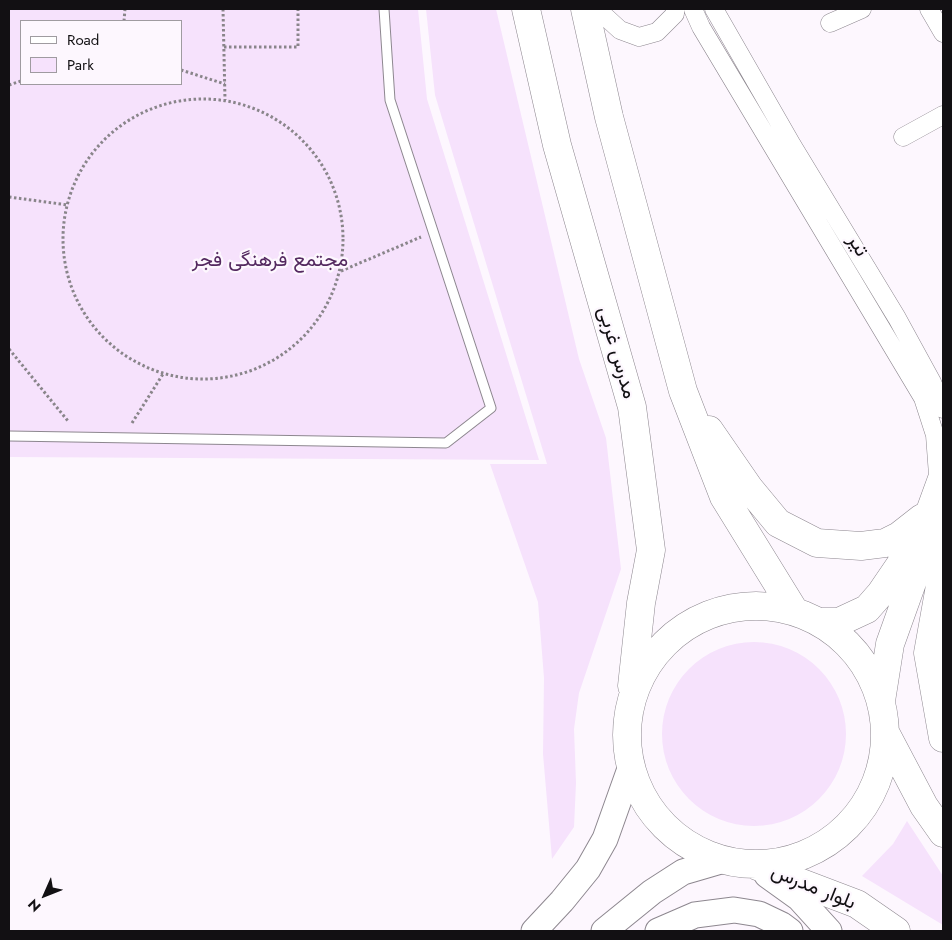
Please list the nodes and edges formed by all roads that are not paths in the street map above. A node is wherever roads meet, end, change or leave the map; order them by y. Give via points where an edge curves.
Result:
1 (384, 9) edge
2 (526, 9) edge
3 (585, 9) edge
4 (597, 9) edge
5 (675, 9) edge
6 (693, 9) edge
7 (714, 9) edge
8 (862, 9) edge
9 (929, 9) edge
10 (830, 23) dead end
11 (943, 33) edge
12 (943, 114) edge
13 (903, 137) dead end
14 (683, 391) junction
15 (943, 409) edge
16 (9, 436) edge
17 (943, 496) edge
18 (922, 518) junction
19 (943, 534) edge
20 (795, 612) junction
21 (819, 622) junction
22 (881, 701) junction
23 (631, 703) junction
24 (886, 734) junction
25 (943, 738) edge
26 (631, 766) junction
27 (943, 833) edge
28 (724, 860) junction
29 (753, 864) junction
30 (534, 931) edge
31 (604, 931) edge
32 (658, 931) edge
33 (790, 931) edge
34 (829, 931) edge
35 (896, 931) edge

1 - 16 lane via 390,100 492,408 446,443
2 - 23 highway, مدرس غربی via 557,145 632,407 651,550 640,603
3 - 14 highway via 609,117
4 - 5 street via 620,30 639,37 658,32
6 - 18 street, تیر via 923,398 935,435 938,475
7 - 15 street, تیر via 897,318
8 - 10 street
9 - 11 street
12 - 13 street
14 - 18 highway via 749,488 778,523 817,543 861,546 884,543
14 - 20 highway via 724,497
17 - 22 highway via 890,644
18 - 21 highway via 911,550 867,609 839,622
19 - 25 highway via 940,586 928,653
20 - 21 highway
20 - 23 highway via 765,606 735,607 706,616 680,630 658,650 641,675
21 - 22 highway via 846,643 867,670
22 - 24 highway
23 - 26 highway via 627,735
24 - 27 highway via 924,806
24 - 29 highway via 882,768 868,800 847,828 819,848 787,861
26 - 28 highway via 644,798 665,826 692,847
26 - 30 main road via 605,838 588,869
28 - 29 highway
28 - 31 main road via 683,872 652,892
29 - 34 main road via 799,898
29 - 35 highway, بلوار مدرس via 857,904
32 - 33 main road via 695,915 734,910 759,914

